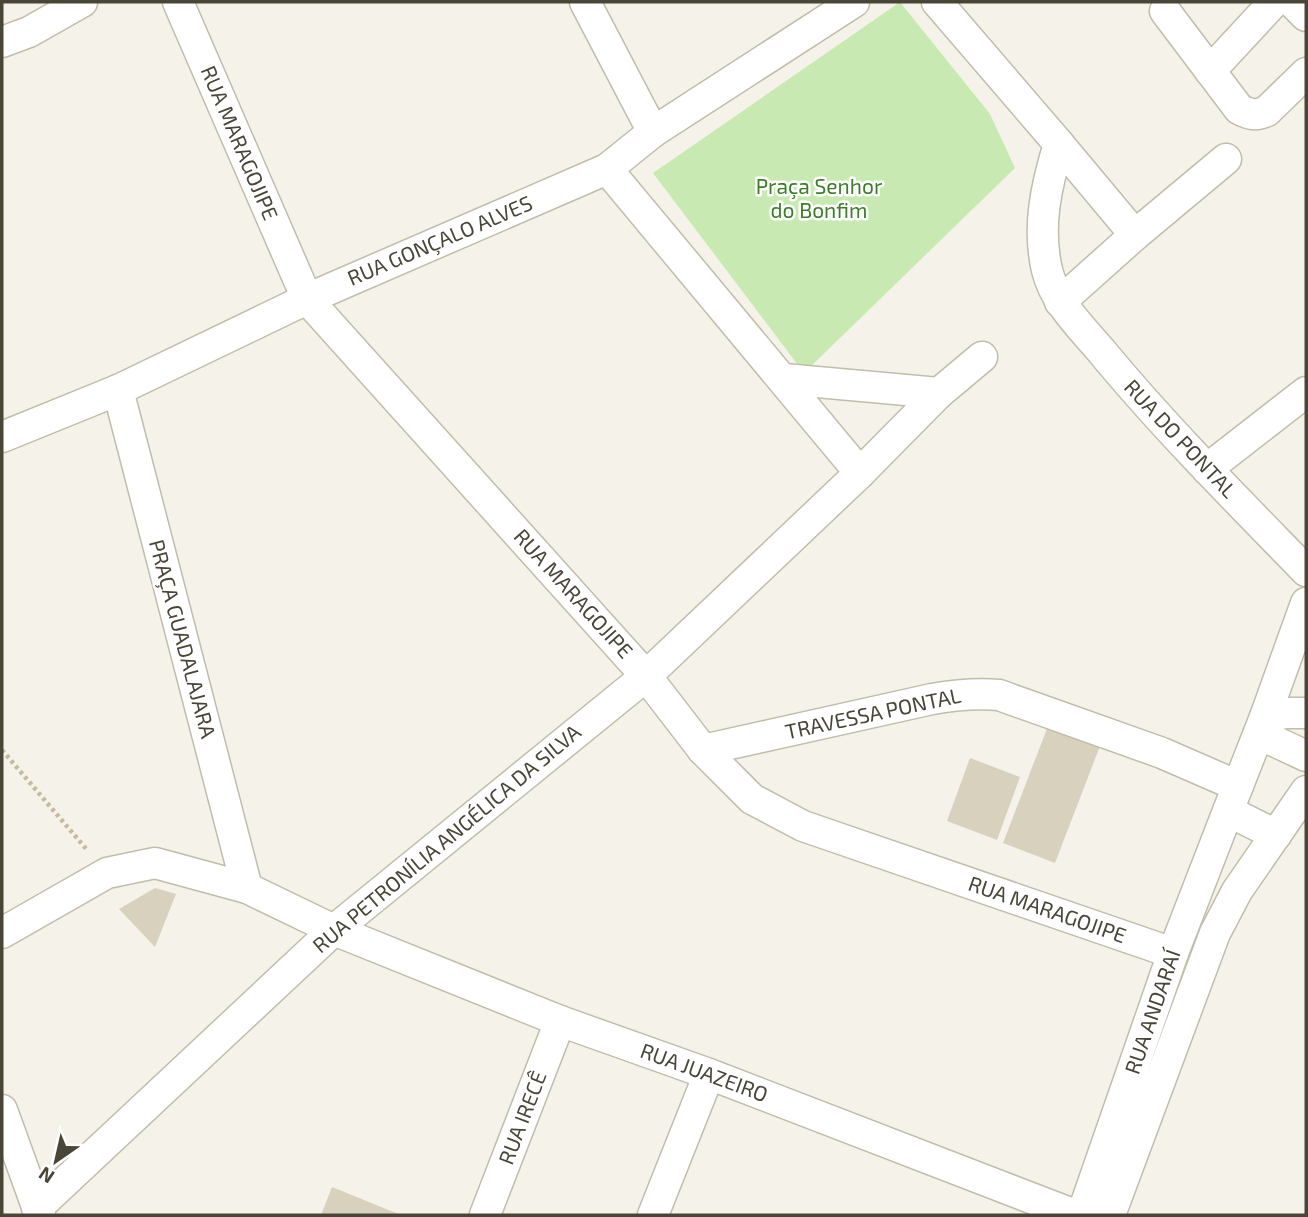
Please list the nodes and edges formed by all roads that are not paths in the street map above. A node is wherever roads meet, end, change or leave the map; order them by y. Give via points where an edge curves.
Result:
1 (82, 2) edge
2 (178, 2) edge
3 (585, 2) edge
4 (854, 2) edge
5 (937, 2) edge
6 (1274, 2) edge
7 (1292, 2) edge
8 (1166, 5) edge
9 (1306, 16) edge
10 (2, 42) edge
11 (1210, 71) junction
12 (1306, 73) edge
13 (653, 132) junction
14 (1059, 144) junction
15 (1226, 159) dead end
16 (607, 169) junction
17 (1135, 235) junction
18 (307, 299) junction
19 (1060, 302) junction
20 (982, 356) dead end
21 (784, 379) junction
22 (118, 390) junction
23 (1306, 392) edge
24 (939, 393) junction
25 (2, 436) edge
26 (1207, 469) junction
27 (860, 473) junction
28 (1306, 571) edge
29 (1306, 603) edge
30 (646, 676) junction
31 (1306, 713) edge
32 (1262, 725) junction
33 (703, 750) junction
34 (1306, 756) edge
35 (1306, 791) edge
36 (1233, 798) junction
37 (1276, 835) junction
38 (247, 888) junction
39 (334, 930) junction
40 (2, 933) edge
41 (1173, 953) junction
42 (560, 1021) junction
43 (709, 1074) junction
44 (2, 1110) edge
45 (38, 1212) edge
46 (485, 1215) edge
47 (653, 1215) edge
48 (1075, 1215) edge
49 (1082, 1215) edge
50 (1111, 1215) edge

1 - 10 street
2 - 18 street, RUA MARAGOJIPE
3 - 13 street
4 - 13 street, RUA GONÇALO ALVES
5 - 14 street
6 - 11 street
7 - 9 street
8 - 11 street
11 - 12 street via 1248,114 1267,111
13 - 16 street, RUA GONÇALO ALVES
14 - 17 street
14 - 19 street via 1043,209 1043,245
15 - 17 street
16 - 18 street, RUA GONÇALO ALVES
16 - 21 street
17 - 19 street
18 - 22 street, RUA GONÇALO ALVES
18 - 30 street, RUA MARAGOJIPE
19 - 26 street, RUA DO PONTAL
20 - 24 street
21 - 24 street
21 - 27 street
22 - 25 street, RUA GONÇALO ALVES
22 - 38 street, PRAÇA GUADALAJARA
23 - 26 street
24 - 27 street
26 - 28 street, RUA DO PONTAL
27 - 30 street, RUA PETRONÍLIA ANGÉLICA DA SILVA
29 - 32 street
30 - 33 street, RUA MARAGOJIPE
30 - 39 street, RUA PETRONÍLIA ANGÉLICA DA SILVA
31 - 32 street via 1286,713
32 - 34 street
32 - 36 street
33 - 36 street, TRAVESSA PONTAL via 932,699 983,693 1162,753
33 - 41 street, RUA MARAGOJIPE via 752,799 803,826
35 - 37 street
36 - 37 street
36 - 41 street, RUA ANDARAÍ
37 - 50 street, RUA ANDARAÍ via 1237,891 1215,933
38 - 39 street, RUA JUAZEIRO
38 - 40 street, RUA JUAZEIRO via 155,863 107,873
39 - 42 street, RUA JUAZEIRO
39 - 45 street, RUA PETRONÍLIA ANGÉLICA DA SILVA
41 - 49 street, RUA ANDARAÍ
42 - 43 street, RUA JUAZEIRO
42 - 46 street, RUA IRECÊ
43 - 47 street
43 - 48 street, RUA JUAZEIRO
44 - 45 street

